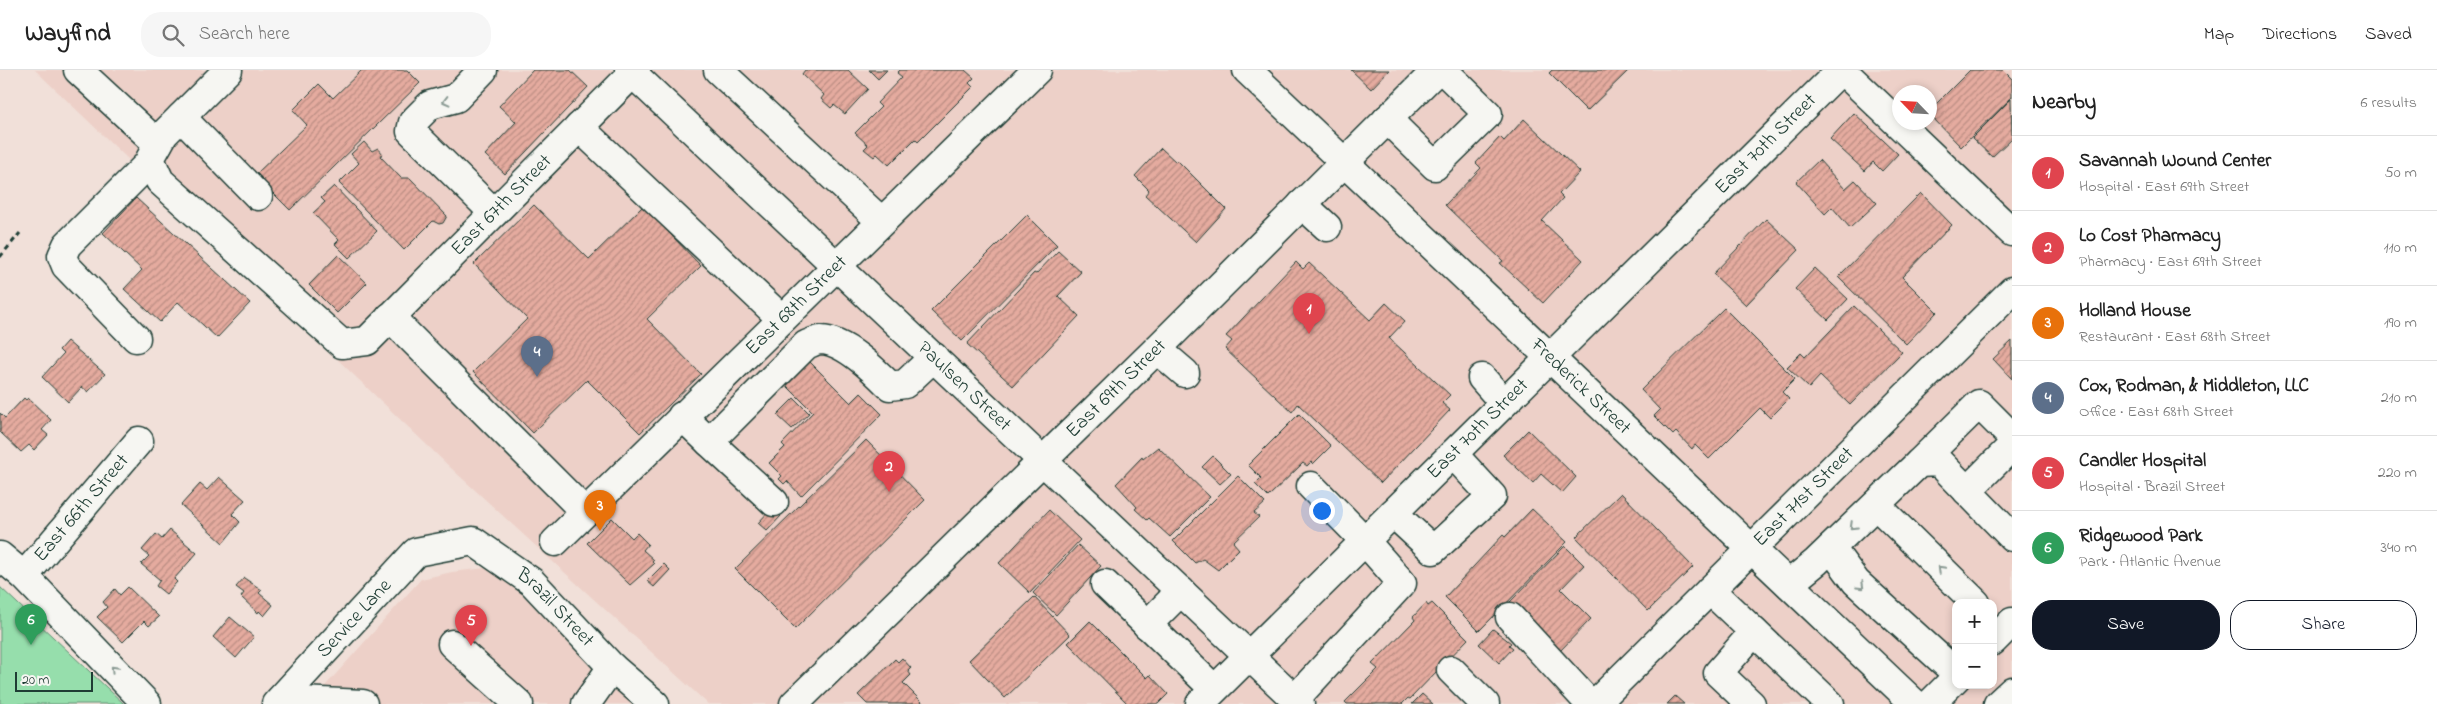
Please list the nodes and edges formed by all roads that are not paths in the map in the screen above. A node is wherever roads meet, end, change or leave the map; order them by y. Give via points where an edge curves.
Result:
1 (78, 70) edge
2 (228, 70) edge
3 (483, 70) edge
4 (718, 70) edge
5 (1035, 70) edge
6 (1246, 70) edge
7 (1437, 70) edge
8 (1443, 70) edge
9 (1841, 70) edge
10 (633, 71) edge
11 (1387, 119) junction
12 (579, 127) junction
13 (163, 139) junction
14 (1344, 162) junction
15 (258, 196) dead end
16 (1302, 204) junction
17 (494, 213) junction
18 (881, 221) junction
19 (2009, 222) edge
20 (1327, 227) dead end
21 (837, 264) junction
22 (2012, 291) edge
23 (390, 317) junction
24 (782, 319) junction
25 (136, 338) dead end
26 (1157, 349) junction
27 (934, 357) junction
28 (1550, 358) junction
29 (1185, 373) dead end
30 (1482, 378) dead end
31 (1504, 403) junction
32 (682, 416) junction
33 (2012, 437) edge
34 (139, 441) dead end
35 (710, 442) junction
36 (2012, 446) edge
37 (1453, 454) junction
38 (1043, 460) junction
39 (1919, 463) junction
40 (1310, 486) dead end
41 (1967, 491) junction
42 (774, 502) dead end
43 (1876, 505) junction
44 (585, 512) junction
45 (1393, 513) junction
46 (2012, 537) edge
47 (1365, 541) junction
48 (555, 542) dead end
49 (441, 547) joint
50 (1831, 548) junction
51 (1751, 549) junction
52 (0, 556) edge
53 (24, 576) junction
54 (1105, 584) dead end
55 (1789, 584) junction
56 (1710, 590) junction
57 (1181, 591) junction
58 (1972, 599) edge
59 (1510, 617) dead end
60 (1148, 625) junction
61 (1754, 632) junction
62 (452, 644) dead end
63 (1249, 655) junction
64 (612, 667) junction
65 (1952, 669) edge
66 (1451, 670) dead end
67 (1952, 682) edge
68 (2012, 691) edge
69 (1207, 697) edge
70 (1298, 701) edge
71 (278, 702) edge
72 (148, 704) edge
73 (363, 704) edge
74 (519, 704) edge
75 (586, 704) edge
76 (655, 704) edge
77 (794, 704) edge
78 (1485, 704) edge
79 (1590, 704) edge
80 (1595, 704) edge
81 (1751, 704) edge
82 (1830, 704) edge
83 (1915, 704) edge
84 (1930, 704) edge
85 (1998, 704) edge

1 - 13 street
2 - 13 street
3 -> 17 street via 456,98 430,105 413,122 411,131
4 - 18 street
5 - 18 street, East 68th Street
6 - 14 street, Frederick Street
7 - 11 street, East 69th Street
8 - 11 street via 1488,114 1435,166
9 - 19 street
9 - 28 street, East 70th Street
10 - 12 street, East 67th Street
10 - 21 street, Paulsen Street
11 - 14 street, East 69th Street
12 - 17 street, East 67th Street
12 - 24 street
13 - 15 street
13 - 23 street, East 67th Street via 160,181 342,344 367,340
13 - 25 street via 66,245 62,256 66,266
14 - 16 street, East 69th Street
14 - 28 street, Frederick Street
16 - 20 street
16 - 26 street, East 69th Street
17 - 23 street, East 67th Street
18 - 21 street, East 68th Street
21 - 24 street, East 68th Street
21 - 27 street, Paulsen Street
22 - 51 street, East 71st Street
23 - 44 street
24 - 32 street, East 68th Street
26 - 29 street
26 - 38 street, East 69th Street
27 - 35 street via 905,384 890,386 872,368 836,342 819,340 806,345
27 - 38 street, Paulsen Street
28 - 31 street, East 70th Street
28 - 51 street, Frederick Street
30 - 31 street
31 - 37 street, East 70th Street
32 - 35 street
32 - 44 street, East 68th Street
33 - 39 street via 1979,404
34 - 53 street, East 66th Street
35 - 42 street
36 - 41 street
37 - 45 street, East 70th Street
37 - 45 street via 1492,496 1433,550
38 - 57 street, Paulsen Street
38 - 77 street, East 69th Street
39 - 41 street via 1938,462
39 - 43 street
40 - 47 street
41 - 46 street
43 -> 50 street
58 -> 43 street
44 - 48 street, East 68th Street
45 - 47 street, East 70th Street
47 - 63 street, East 70th Street
47 - 70 street via 1402,583
49 - 64 street, Brazil Street via 473,541 532,582
49 - 71 street, Service Lane via 416,552
50 - 55 street
50 -> 65 street via 1856,582
51 - 55 street, Frederick Street
51 - 56 street, East 71st Street
52 - 53 street
72 -> 53 street
54 - 60 street
55 - 83 street, Frederick Street
56 - 61 street
56 - 80 street, East 71st Street
57 - 60 street
57 - 63 street, Paulsen Street
59 - 79 street
60 - 69 street
61 - 81 street via 1718,673
61 - 82 street
62 - 74 street
63 - 69 street, East 70th Street
63 - 70 street, Paulsen Street
64 - 75 street
64 - 76 street, Brazil Street
66 - 78 street
67 - 84 street
68 - 85 street
71 - 73 street

